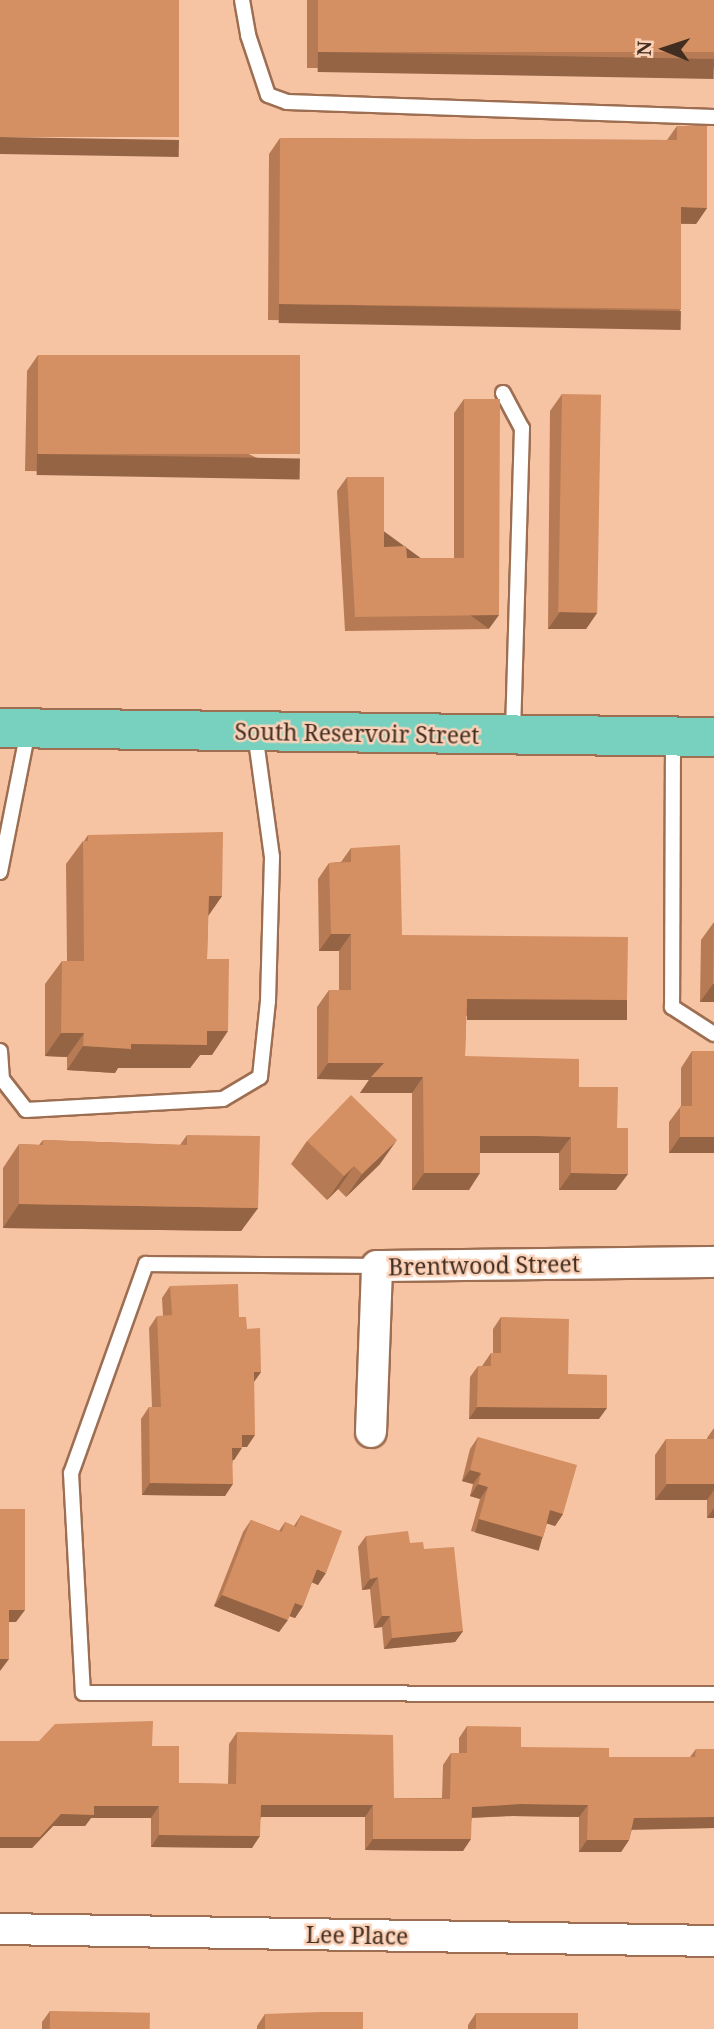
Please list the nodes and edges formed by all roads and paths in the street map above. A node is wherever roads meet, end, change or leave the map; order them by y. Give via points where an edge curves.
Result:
1 (242, 0) edge
2 (714, 117) edge
3 (503, 393) dead end
4 (14, 729) edge
5 (254, 732) junction
6 (513, 735) junction
7 (673, 737) junction
8 (714, 737) edge
9 (0, 872) edge
10 (714, 1034) edge
11 (0, 1051) edge
12 (714, 1262) edge
13 (377, 1266) junction
14 (371, 1432) dead end
15 (714, 1694) edge
16 (0, 1928) edge
17 (714, 1941) edge

1 - 2 lane via 248,36 268,94 287,102
3 - 6 lane via 522,428
4 - 5 main road, South Reservoir Street
4 - 9 lane
5 - 6 main road, South Reservoir Street
5 - 11 lane via 272,857 268,1001 260,1077 223,1099 26,1110 2,1079
6 - 7 main road, South Reservoir Street
7 - 8 main road, South Reservoir Street
7 - 10 lane via 672,1007
12 - 13 street, Brentwood Street
13 - 14 street, Brentwood Street
13 - 15 lane via 146,1264 71,1473 83,1693
16 - 17 street, Lee Place

